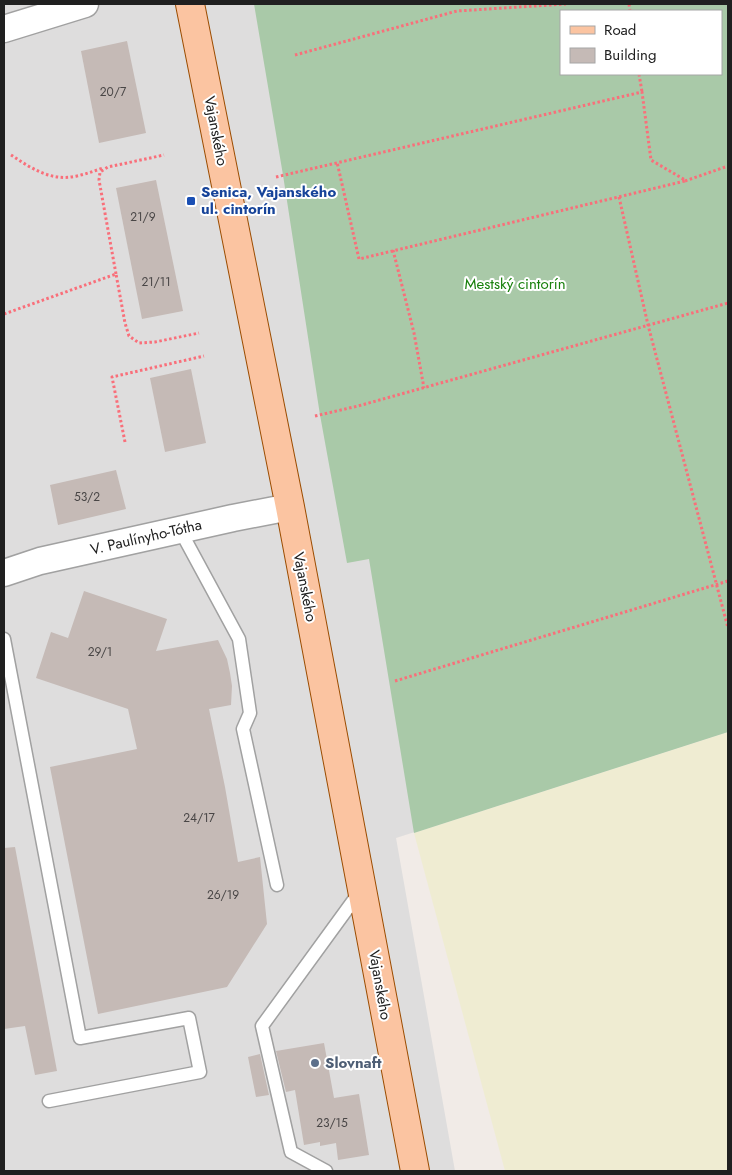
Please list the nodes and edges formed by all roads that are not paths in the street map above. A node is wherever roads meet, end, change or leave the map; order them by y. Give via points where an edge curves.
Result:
1 (85, 4) edge
2 (190, 4) edge
3 (4, 29) edge
4 (290, 507) junction
5 (180, 530) junction
6 (4, 573) edge
7 (4, 640) edge
8 (277, 885) dead end
9 (362, 888) junction
10 (49, 1101) dead end
11 (326, 1171) edge
12 (415, 1171) edge

1 - 3 street
2 - 4 main road, Vajanského
4 - 5 street, V. Paulínyho-Tótha
4 - 9 main road, Vajanského
5 - 6 street, V. Paulínyho-Tótha via 40,561
5 - 8 lane via 239,639 250,713 243,729
7 - 10 lane via 80,1038 189,1018 200,1072
9 - 11 lane via 262,1026 292,1152
9 - 12 main road, Vajanského

